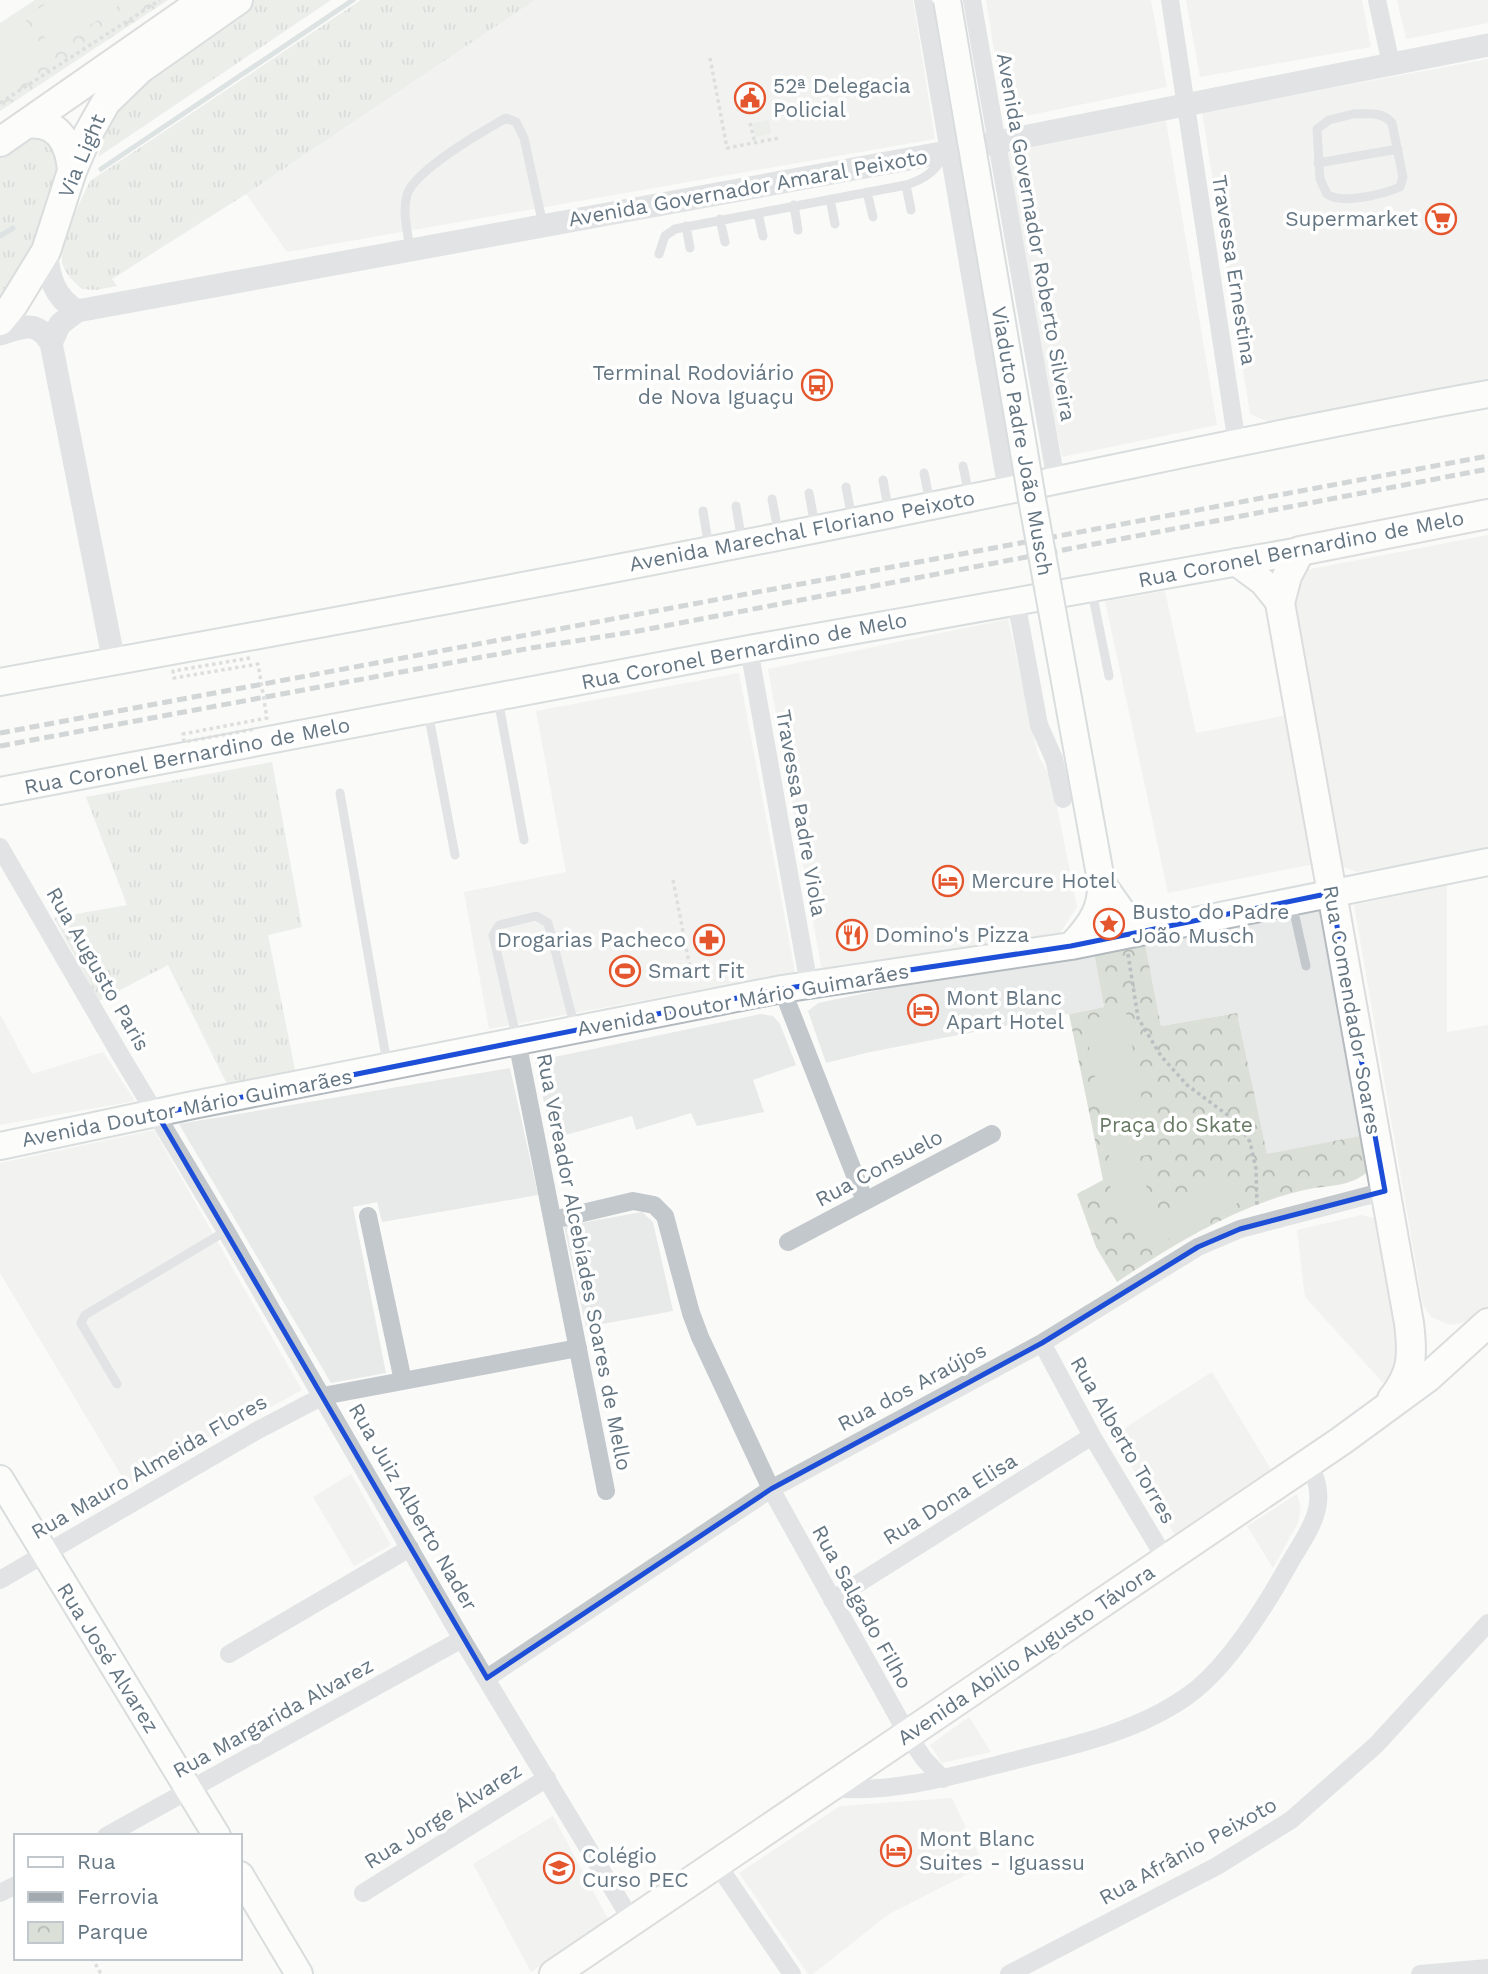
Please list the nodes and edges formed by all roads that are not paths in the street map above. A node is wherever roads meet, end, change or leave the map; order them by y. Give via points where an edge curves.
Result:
1 (204, 0) edge
2 (238, 0) edge
3 (923, 0) edge
4 (947, 0) edge
5 (972, 0) edge
6 (1170, 0) edge
7 (1377, 0) edge
8 (1488, 46) edge
9 (1391, 64) junction
10 (1186, 104) junction
11 (27, 124) junction
12 (0, 142) edge
13 (997, 142) junction
14 (1398, 149) junction
15 (947, 152) junction
16 (1318, 163) junction
17 (72, 171) junction
18 (906, 185) junction
19 (867, 192) junction
20 (830, 198) junction
21 (793, 205) junction
22 (911, 210) dead end
23 (758, 213) junction
24 (873, 217) dead end
25 (720, 219) junction
26 (835, 224) dead end
27 (543, 225) junction
28 (686, 226) junction
29 (798, 230) dead end
30 (763, 236) dead end
31 (725, 243) dead end
32 (690, 248) dead end
33 (46, 251) junction
34 (410, 251) junction
35 (659, 254) dead end
36 (77, 311) junction
37 (0, 321) edge
38 (0, 334) edge
39 (51, 343) junction
40 (1488, 394) edge
41 (1237, 444) junction
42 (963, 466) dead end
43 (924, 473) dead end
44 (883, 480) dead end
45 (1056, 481) junction
46 (846, 487) dead end
47 (1007, 491) junction
48 (809, 493) dead end
49 (970, 498) junction
50 (772, 499) dead end
51 (736, 506) dead end
52 (930, 506) junction
53 (702, 511) dead end
54 (890, 514) junction
55 (1488, 514) edge
56 (852, 522) junction
57 (816, 529) junction
58 (779, 536) junction
59 (743, 543) junction
60 (709, 550) junction
61 (1300, 551) junction
62 (1236, 562) junction
63 (1091, 588) junction
64 (1016, 601) junction
65 (1280, 603) junction
66 (749, 649) junction
67 (114, 662) junction
68 (1109, 676) dead end
69 (0, 682) edge
70 (498, 697) junction
71 (428, 710) junction
72 (0, 791) edge
73 (340, 793) dead end
74 (1063, 799) dead end
75 (524, 840) dead end
76 (0, 847) edge
77 (455, 855) dead end
78 (1488, 862) edge
79 (1101, 879) junction
80 (1331, 893) junction
81 (1291, 901) junction
82 (1154, 929) junction
83 (1071, 946) junction
84 (1306, 966) dead end
85 (809, 985) junction
86 (782, 989) junction
87 (575, 1030) junction
88 (517, 1041) junction
89 (388, 1068) junction
90 (158, 1114) junction
91 (992, 1134) dead end
92 (0, 1146) edge
93 (1385, 1191) junction
94 (865, 1201) junction
95 (368, 1216) dead end
96 (553, 1220) junction
97 (226, 1231) junction
98 (788, 1242) dead end
99 (1409, 1322) junction
100 (1488, 1323) edge
101 (1465, 1342) junction
102 (1042, 1343) junction
103 (578, 1348) junction
104 (403, 1381) junction
105 (117, 1384) dead end
106 (323, 1396) junction
107 (1382, 1410) junction
108 (1092, 1436) junction
109 (1308, 1462) junction
110 (0, 1479) edge
111 (771, 1489) junction
112 (606, 1491) dead end
113 (410, 1548) junction
114 (43, 1553) junction
115 (1166, 1560) junction
116 (0, 1580) edge
117 (832, 1600) junction
118 (1488, 1623) edge
119 (463, 1639) junction
120 (229, 1654) dead end
121 (487, 1678) junction
122 (908, 1735) junction
123 (547, 1778) junction
124 (943, 1779) junction
125 (829, 1788) junction
126 (189, 1790) junction
127 (110, 1834) edge
128 (216, 1834) edge
129 (717, 1864) junction
130 (242, 1878) edge
131 (363, 1893) dead end
132 (632, 1921) junction
133 (1488, 1968) edge
134 (299, 1974) edge
135 (554, 1974) edge
136 (792, 1974) edge
137 (1009, 1974) edge
138 (1420, 1974) edge

1 - 11 main road, Via Light
2 - 17 main road, Via Light via 112,94
3 - 15 street
4 - 79 main road, Viaduto Padre João Musch, bridge
5 - 13 street, Avenida Governador Roberto Silveira
6 - 10 street, Travessa Ernestina
7 - 9 street
8 - 9 street, Avenida Governador Amaral Peixoto
9 - 10 street, Avenida Governador Amaral Peixoto via 1344,77
10 - 13 street, Avenida Governador Amaral Peixoto
10 - 41 street, Travessa Ernestina
11 - 12 main road, Via Light
11 - 17 main road via 57,130 69,149
13 - 15 street, Avenida Governador Amaral Peixoto
13 - 45 street, Avenida Governador Roberto Silveira
14 - 16 lane
14 - 16 lane via 1387,117 1352,111 1317,129
14 - 16 lane via 1404,177 1400,187 1389,192 1332,198 1320,179
15 - 18 lane via 932,173
15 - 27 street, Avenida Governador Amaral Peixoto
15 - 47 street
17 - 33 main road, Via Light
18 - 19 lane
18 - 22 lane
19 - 20 lane
19 - 24 lane
20 - 21 lane
20 - 26 lane
21 - 23 lane
21 - 29 lane
23 - 25 lane
23 - 30 lane
25 - 28 lane
25 - 31 lane
27 - 34 street, Avenida Governador Amaral Peixoto
27 - 34 lane via 524,138 516,122 506,118 420,175 410,187 405,205
28 - 32 lane
28 - 35 lane via 665,236
33 - 36 street via 54,288
33 - 37 main road, Via Light
34 - 36 street, Avenida Governador Amaral Peixoto
36 - 39 street via 60,324
38 - 39 street via 28,326 40,330
39 - 67 street
40 - 41 main road, Avenida Marechal Floriano Peixoto
41 - 45 main road, Avenida Marechal Floriano Peixoto
42 - 49 lane
43 - 52 lane
44 - 54 lane
45 - 47 main road, Avenida Marechal Floriano Peixoto
46 - 56 lane
47 - 49 main road, Avenida Marechal Floriano Peixoto
48 - 57 lane
49 - 52 main road, Avenida Marechal Floriano Peixoto
50 - 58 lane
51 - 59 lane
52 - 54 main road, Avenida Marechal Floriano Peixoto
53 - 60 lane
54 - 56 main road, Avenida Marechal Floriano Peixoto
55 - 61 main road, Rua Coronel Bernardino de Melo
56 - 57 main road, Avenida Marechal Floriano Peixoto
57 - 58 main road, Avenida Marechal Floriano Peixoto
58 - 59 main road, Avenida Marechal Floriano Peixoto
59 - 60 main road, Avenida Marechal Floriano Peixoto
60 - 67 main road, Avenida Marechal Floriano Peixoto
61 - 62 main road, Rua Coronel Bernardino de Melo
61 - 65 main road, Rua Comendador Soares
62 - 63 main road, Rua Coronel Bernardino de Melo
62 - 65 main road via 1263,582
63 - 64 main road, Rua Coronel Bernardino de Melo
63 - 68 lane
64 - 66 main road, Rua Coronel Bernardino de Melo
64 - 74 street via 1039,725 1054,759
65 - 80 main road, Rua Comendador Soares
66 - 70 main road, Rua Coronel Bernardino de Melo
66 - 85 street, Travessa Padre Viola
67 - 69 main road, Avenida Marechal Floriano Peixoto
70 - 71 main road, Rua Coronel Bernardino de Melo
70 - 75 lane
71 - 72 main road, Rua Coronel Bernardino de Melo
71 - 77 lane
73 - 89 lane
76 - 90 street, Rua Augusto Paris
78 - 80 main road, Avenida Doutor Mário Guimarães
79 - 82 main road, Viaduto Padre João Musch via 1125,916
79 - 83 main road, Viaduto Padre João Musch via 1092,923
80 - 81 main road, Avenida Doutor Mário Guimarães
80 - 93 main road, Rua Comendador Soares
81 - 82 main road, Avenida Doutor Mário Guimarães
81 - 84 lane
82 - 83 main road, Avenida Doutor Mário Guimarães
83 - 85 main road, Avenida Doutor Mário Guimarães
85 - 86 main road, Avenida Doutor Mário Guimarães
86 - 87 main road, Avenida Doutor Mário Guimarães
86 - 94 street
87 - 88 main road, Avenida Doutor Mário Guimarães
87 - 88 lane via 548,923 536,916 499,925 493,935
88 - 89 main road, Avenida Doutor Mário Guimarães
88 - 96 street, Rua Vereador Alcebíades Soares de Mello
89 - 90 main road, Avenida Doutor Mário Guimarães
90 - 92 main road, Avenida Doutor Mário Guimarães
90 - 97 street, Rua Juiz Alberto Nader
91 - 94 street, Rua Consuelo
93 - 99 main road, Rua Comendador Soares
93 - 102 street, Rua dos Araújos via 1214,1239
94 - 98 street, Rua Consuelo
95 - 104 street
96 - 103 street, Rua Vereador Alcebíades Soares de Mello
96 - 111 street, Rua Salgado Filho via 633,1201 653,1205 665,1216 700,1337
97 - 105 lane via 85,1315 81,1323
97 - 106 street, Rua Juiz Alberto Nader
99 - 101 main road via 1429,1344 1449,1347
99 - 107 main road, Rua Comendador Soares via 1413,1354 1409,1370
100 - 101 main road, Avenida Abílio Augusto Távora
101 - 107 main road, Avenida Abílio Augusto Távora via 1427,1378
102 - 108 street, Rua Alberto Torres
102 - 111 street, Rua dos Araújos
103 - 104 street, Rua Mauro Almeida Flores
103 - 112 street, Rua Vereador Alcebíades Soares de Mello
104 - 106 street, Rua Mauro Almeida Flores
106 - 113 street, Rua Juiz Alberto Nader
106 - 114 street, Rua Mauro Almeida Flores
107 - 109 main road, Avenida Abílio Augusto Távora
108 - 115 street, Rua Alberto Torres
108 - 117 street, Rua Dona Elisa
109 - 115 main road, Avenida Abílio Augusto Távora
109 - 124 street via 1320,1485 1315,1516 1266,1606 1202,1685 1164,1710 1111,1734
110 - 114 main road, Rua José Alvarez
111 - 117 street, Rua Salgado Filho
111 - 121 street, Rua dos Araújos
113 - 119 street, Rua Juiz Alberto Nader
113 - 120 street
114 - 116 street, Rua Mauro Almeida Flores
114 - 126 main road, Rua José Alvarez
115 - 122 main road, Avenida Abílio Augusto Távora
117 - 122 street, Rua Salgado Filho
118 - 137 street, Rua Afrânio Peixoto via 1376,1745 1291,1820 1217,1866
119 - 121 street, Rua Juiz Alberto Nader
119 - 126 street, Rua Margarida Alvarez
121 - 123 street, Rua Juiz Alberto Nader
122 - 124 street, Rua Salgado Filho
122 - 125 main road, Avenida Abílio Augusto Távora
123 - 131 street, Rua Jorge Álvarez
123 - 132 street, Rua Juiz Alberto Nader
124 - 125 street via 854,1791
125 - 129 main road, Avenida Abílio Augusto Távora
126 - 127 street, Rua Margarida Alvarez
126 - 128 main road, Rua José Alvarez
129 - 132 main road, Avenida Abílio Augusto Távora
129 - 136 street
130 - 134 main road
132 - 135 main road, Avenida Abílio Augusto Távora
133 - 138 street

